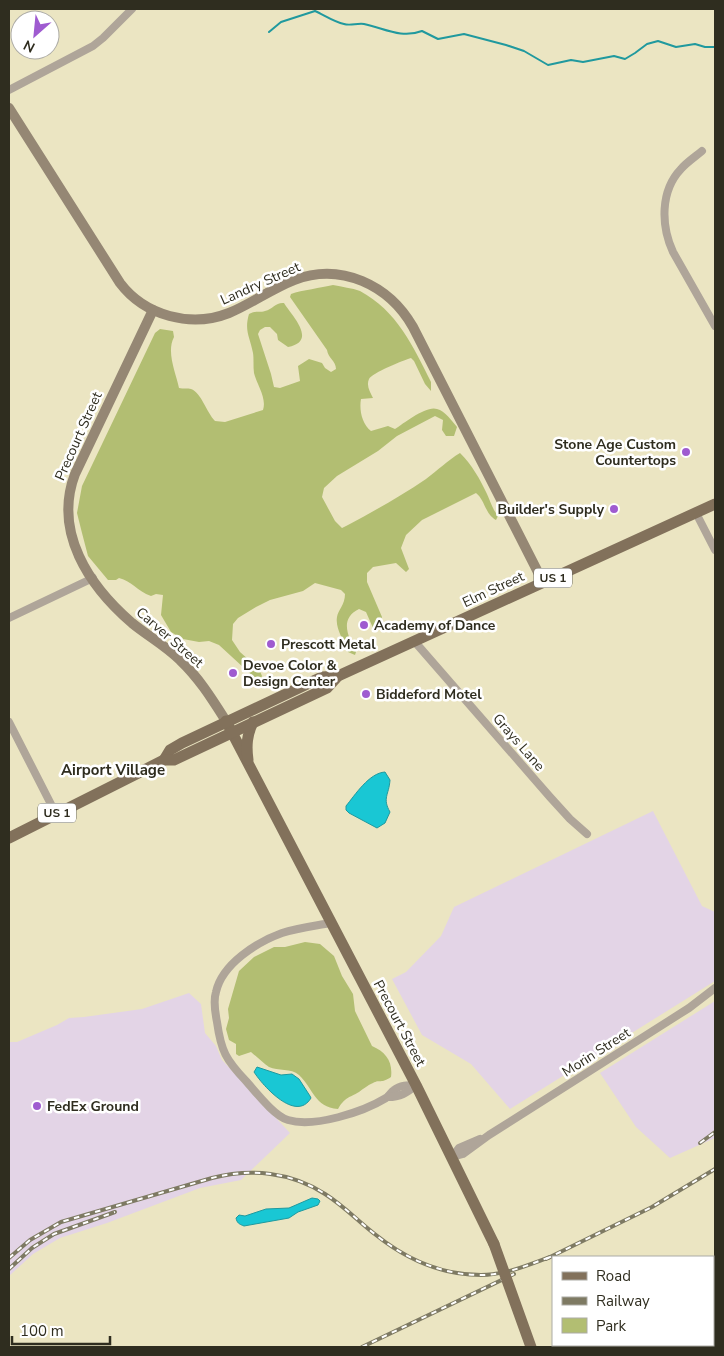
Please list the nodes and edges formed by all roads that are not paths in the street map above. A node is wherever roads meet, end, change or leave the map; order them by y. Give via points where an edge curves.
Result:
1 (132, 9) edge
2 (9, 90) edge
3 (9, 108) edge
4 (702, 151) dead end
5 (154, 310) junction
6 (715, 326) edge
7 (715, 504) edge
8 (696, 513) junction
9 (715, 550) edge
10 (93, 578) junction
11 (543, 582) junction
12 (9, 618) edge
13 (415, 642) junction
14 (338, 676) junction
15 (226, 721) junction
16 (9, 722) edge
17 (253, 722) junction
18 (231, 732) junction
19 (164, 760) junction
20 (248, 764) junction
21 (56, 814) junction
22 (587, 834) dead end
23 (9, 838) edge
24 (330, 923) junction
25 (715, 988) edge
26 (416, 1084) junction
27 (452, 1157) junction
28 (531, 1347) edge

1 - 2 street via 92,46
3 - 5 street, Landry Street via 120,283 133,297
4 - 6 street via 674,177 666,199 665,222 669,242
5 - 10 street, Precourt Street via 69,493 70,533
5 - 11 street, Landry Street via 181,318 199,320 216,317 293,281 324,274 369,283 385,294 401,308 413,327
7 - 8 main road, Elm Street / US 1
8 - 9 street
8 - 11 main road, Elm Street / US 1
10 - 12 street
10 - 15 street, Carver Street via 124,616 188,668
11 - 13 main road, Elm Street / US 1
13 - 14 main road, Elm Street / US 1
13 - 22 street, Grays Lane via 545,791
14 - 15 main road, Elm Street / US 1 via 322,677
14 - 17 main road, Elm Street / US 1 via 328,688
15 - 18 main road, Precourt Street
15 - 19 main road, Elm Street / US 1 via 170,750
16 - 21 street
17 - 18 main road, Elm Street / US 1
17 - 20 main road via 247,741
18 - 19 main road, Elm Street / US 1 via 174,760
18 - 20 main road, Precourt Street
19 - 21 main road, Elm Street / US 1
20 - 24 main road, Precourt Street
21 - 23 main road, Elm Street / US 1
24 - 26 main road, Precourt Street
24 - 26 street via 271,938 249,951 221,977 215,994 224,1054 287,1120 304,1122 336,1117 388,1097 408,1093
25 - 27 street, Morin Street via 463,1154
26 - 27 main road, Precourt Street
27 - 28 main road, Precourt Street, bridge via 494,1244

